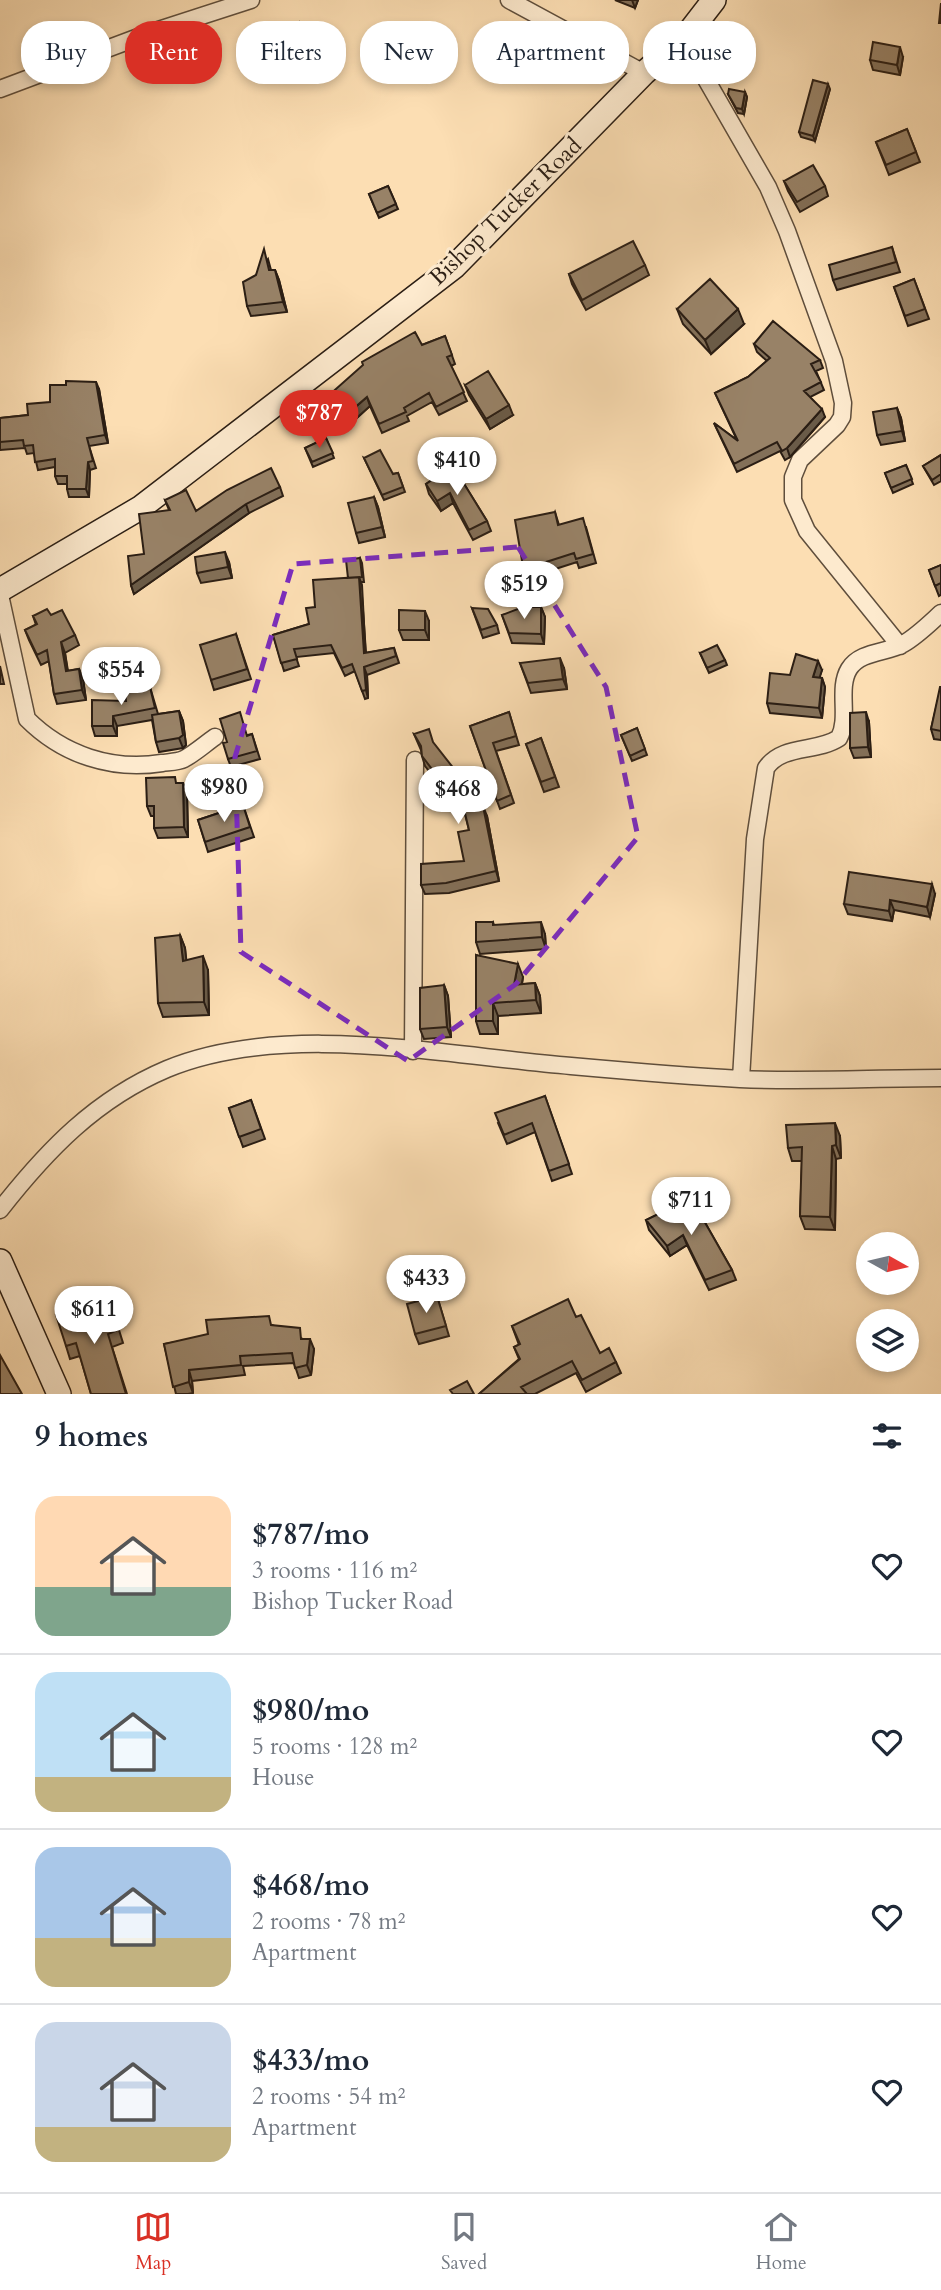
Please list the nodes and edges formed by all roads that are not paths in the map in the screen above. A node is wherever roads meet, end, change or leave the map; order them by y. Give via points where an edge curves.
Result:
1 (251, 0) edge
2 (509, 0) edge
3 (713, 0) edge
4 (697, 21) edge
5 (643, 72) edge
6 (643, 74) edge
7 (709, 84) edge
8 (0, 89) edge
9 (0, 593) edge
10 (941, 613) edge
11 (900, 646) junction
12 (215, 737) dead end
13 (415, 760) dead end
14 (413, 1051) junction
15 (941, 1078) edge
16 (741, 1079) junction
17 (0, 1210) edge
18 (0, 1261) edge
19 (59, 1394) edge

1 - 8 street
2 - 5 street
3 - 4 main road, Bishop Tucker Road
6 - 9 main road, Bishop Tucker Road via 454,267 140,508
7 - 11 street via 768,187 818,312 842,394 842,417 800,460 793,477 793,500 807,531
9 - 12 street via 23,707 38,731 73,753 104,762 148,765 183,760
10 - 11 street
11 - 16 street via 859,660 849,669 839,738 787,752 766,768 755,839
13 - 14 street
14 - 16 street
14 - 17 street via 294,1044 250,1048 169,1068 85,1116 37,1163
15 - 16 street
18 - 19 main road

